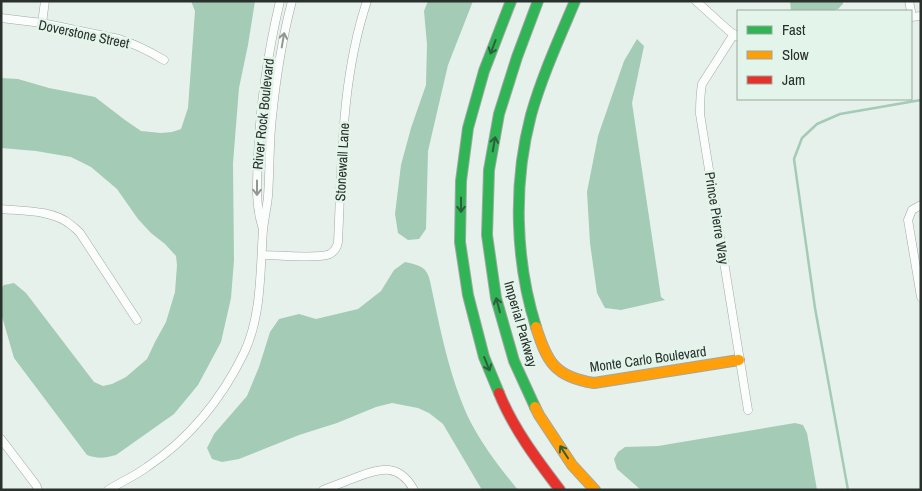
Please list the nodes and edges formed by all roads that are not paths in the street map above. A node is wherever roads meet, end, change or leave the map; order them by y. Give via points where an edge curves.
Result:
1 (45, 1) edge
2 (280, 1) edge
3 (292, 1) edge
4 (367, 1) edge
5 (511, 1) edge
6 (538, 1) edge
7 (575, 1) edge
8 (696, 1) edge
9 (1, 18) edge
10 (42, 23) junction
11 (736, 36) edge
12 (164, 60) dead end
13 (921, 205) edge
14 (1, 209) edge
15 (263, 227) junction
16 (262, 255) junction
17 (920, 294) edge
18 (137, 320) dead end
19 (739, 360) junction
20 (748, 410) dead end
21 (1, 439) edge
22 (38, 490) edge
23 (108, 490) edge
24 (323, 490) edge
25 (414, 490) edge
26 (560, 490) edge
27 (595, 490) edge

1 - 10 street
2 -> 15 street, River Rock Boulevard via 266,69 259,130 257,199
15 -> 3 street, River Rock Boulevard via 276,83
4 - 16 street, Stonewall Lane via 352,60 344,115 336,250 318,256
5 -> 26 main road via 484,71 468,128 461,181 460,242 468,295 484,357 504,406 534,456
27 -> 6 main road, Imperial Parkway via 572,464 539,415 514,361 496,298 487,235 489,170 499,114
7 - 19 main road, Monte Carlo Boulevard via 535,103 527,132 520,184 523,267 530,305 545,351 562,373 594,383
8 - 11 street
9 - 10 street, Doverstone Street
10 - 12 street, Doverstone Street via 130,42
11 - 19 street, Prince Pierre Way via 702,84 700,114
13 - 17 street via 912,210 908,220
14 - 18 street via 46,214 70,224 80,233
15 - 16 street, River Rock Boulevard
16 - 23 street, River Rock Boulevard via 255,321 228,382 189,434 147,468
19 - 20 street, Prince Pierre Way
21 - 22 street
24 - 25 street via 385,469 400,473

